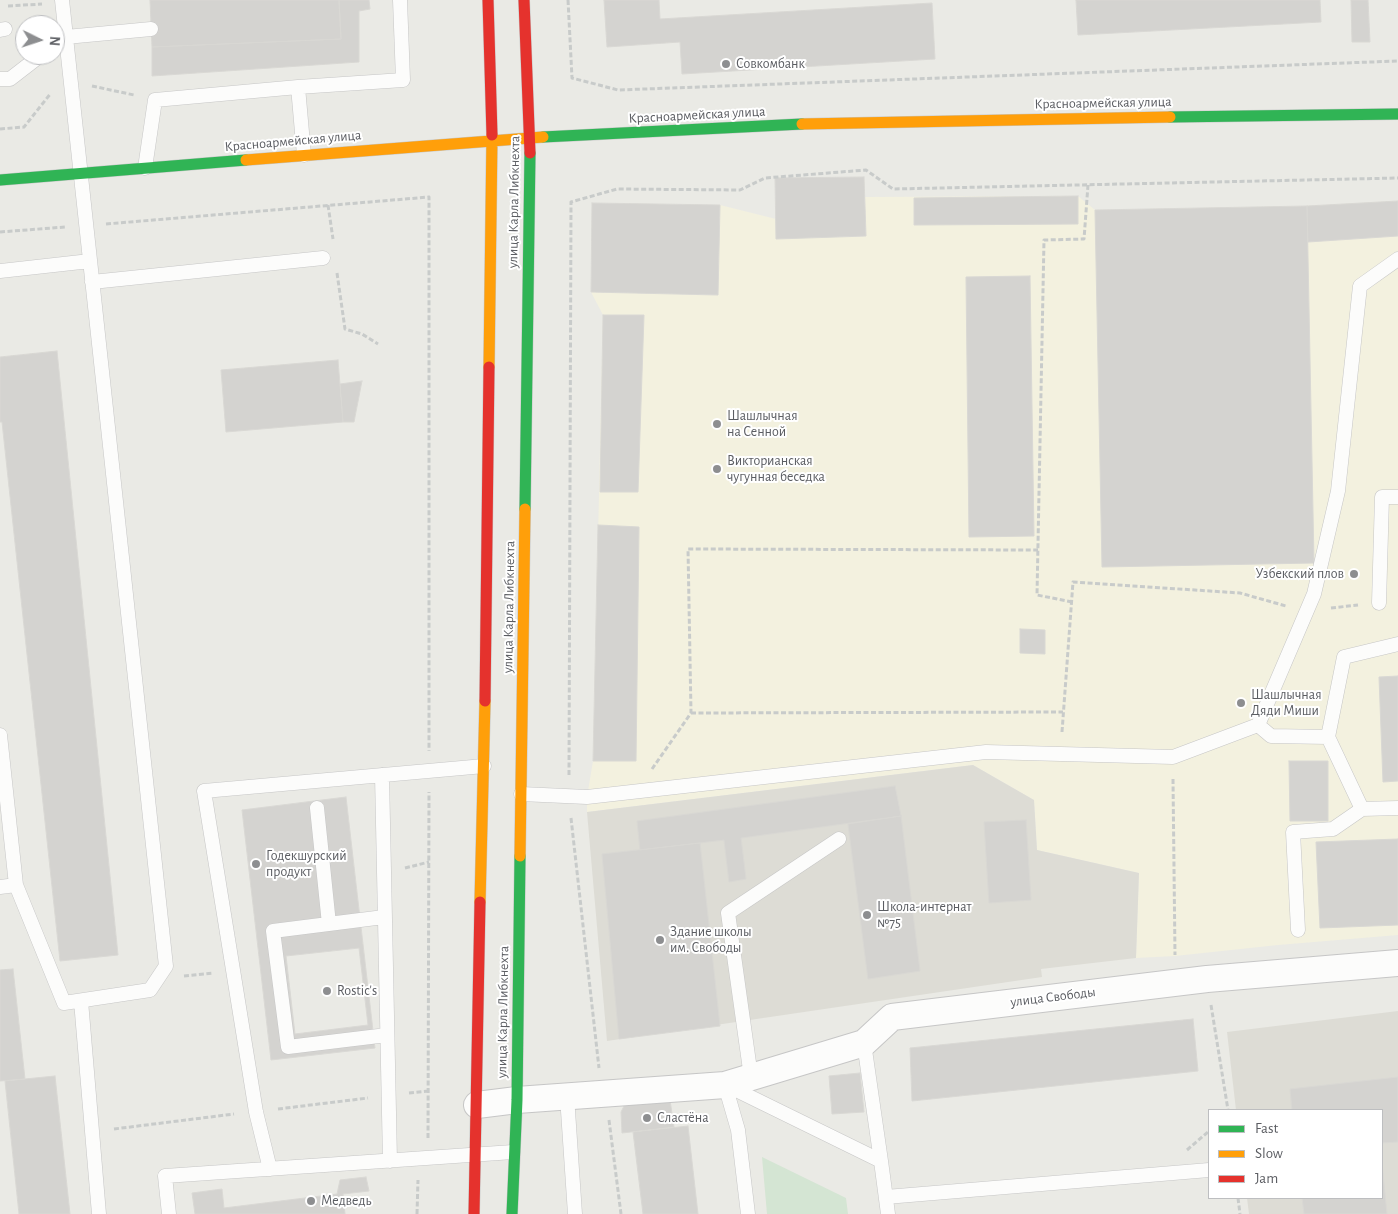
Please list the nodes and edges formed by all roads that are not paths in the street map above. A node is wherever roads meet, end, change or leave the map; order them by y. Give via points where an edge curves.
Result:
1 (400, 0) edge
2 (488, 0) edge
3 (524, 0) edge
4 (62, 1) edge
5 (61, 15) edge
6 (151, 29) dead end
7 (65, 40) edge
8 (65, 62) edge
9 (28, 65) edge
10 (0, 79) edge
11 (298, 87) junction
12 (1398, 114) edge
13 (530, 138) junction
14 (492, 139) junction
15 (304, 155) junction
16 (145, 168) junction
17 (80, 174) junction
18 (0, 180) edge
19 (323, 258) dead end
20 (1398, 259) edge
21 (90, 261) junction
22 (0, 271) edge
23 (92, 282) junction
24 (1398, 497) edge
25 (1378, 603) road end
26 (1398, 644) edge
27 (1258, 725) junction
28 (0, 735) edge
29 (1328, 737) junction
30 (484, 766) junction
31 (382, 775) junction
32 (521, 794) junction
33 (317, 808) dead end
34 (1398, 808) edge
35 (1362, 809) junction
36 (840, 839) dead end
37 (16, 886) junction
38 (0, 887) edge
39 (384, 917) junction
40 (330, 924) junction
41 (1298, 930) dead end
42 (1398, 962) edge
43 (81, 1001) junction
44 (387, 1035) junction
45 (864, 1043) junction
46 (751, 1077) junction
47 (725, 1085) junction
48 (567, 1096) junction
49 (517, 1100) junction
50 (477, 1105) junction
51 (513, 1152) junction
52 (475, 1153) junction
53 (390, 1161) junction
54 (881, 1161) junction
55 (270, 1169) junction
56 (1208, 1170) edge
57 (886, 1197) junction
58 (99, 1214) edge
59 (169, 1214) edge
60 (474, 1214) edge
61 (512, 1214) edge
62 (575, 1214) edge
63 (748, 1214) edge
64 (888, 1214) edge

1 - 11 lane via 403,80
2 - 14 main road, улица Карла Либкнехта
3 - 13 main road, улица Карла Либкнехта
4 - 5 lane
6 - 7 lane
8 - 17 lane
9 - 10 lane via 10,79
11 - 15 lane
11 - 16 lane via 154,100
12 - 13 main road, Красноармейская улица via 851,122
13 - 14 main road, Красноармейская улица
13 - 32 main road, улица Карла Либкнехта
14 - 15 main road, Красноармейская улица
14 - 30 main road, улица Карла Либкнехта
15 - 16 main road, Красноармейская улица
16 - 17 main road, Красноармейская улица
17 - 18 main road, Красноармейская улица
17 - 21 lane
19 - 23 lane
20 - 27 lane via 1360,286 1338,492 1314,594
21 - 22 lane
21 - 23 lane
23 - 43 lane via 166,966 150,990
24 - 25 lane via 1382,497
26 - 29 lane via 1344,657
27 - 29 lane via 1272,736
27 - 32 lane via 1173,757 986,752 587,797
28 - 37 lane
29 - 35 lane
30 - 31 lane
30 - 50 main road, улица Карла Либкнехта
31 - 39 lane
31 - 55 lane via 204,792 256,1112
32 - 49 main road, улица Карла Либкнехта
33 - 40 lane
34 - 35 lane
35 - 41 lane via 1333,829 1293,832
36 - 46 lane via 728,913
37 - 38 lane
37 - 43 lane via 64,1002
39 - 40 lane
39 - 44 lane
40 - 44 lane via 274,931 288,1047
42 - 45 street, улица Свободы via 1206,979 892,1017
43 - 58 lane
44 - 53 lane
45 - 46 street, улица Свободы
45 - 54 lane
46 - 47 street, улица Свободы
47 - 48 street, улица Свободы
47 - 54 lane
47 - 63 lane via 738,1130
48 - 49 street, улица Свободы
48 - 62 lane
49 - 50 street, улица Свободы
49 - 51 main road, улица Карла Либкнехта
50 - 52 main road, улица Карла Либкнехта
51 - 52 lane
51 - 61 main road, улица Карла Либкнехта
52 - 53 lane
52 - 60 main road, улица Карла Либкнехта
53 - 55 lane
54 - 57 lane
55 - 59 lane via 165,1176
56 - 57 lane
57 - 64 lane

